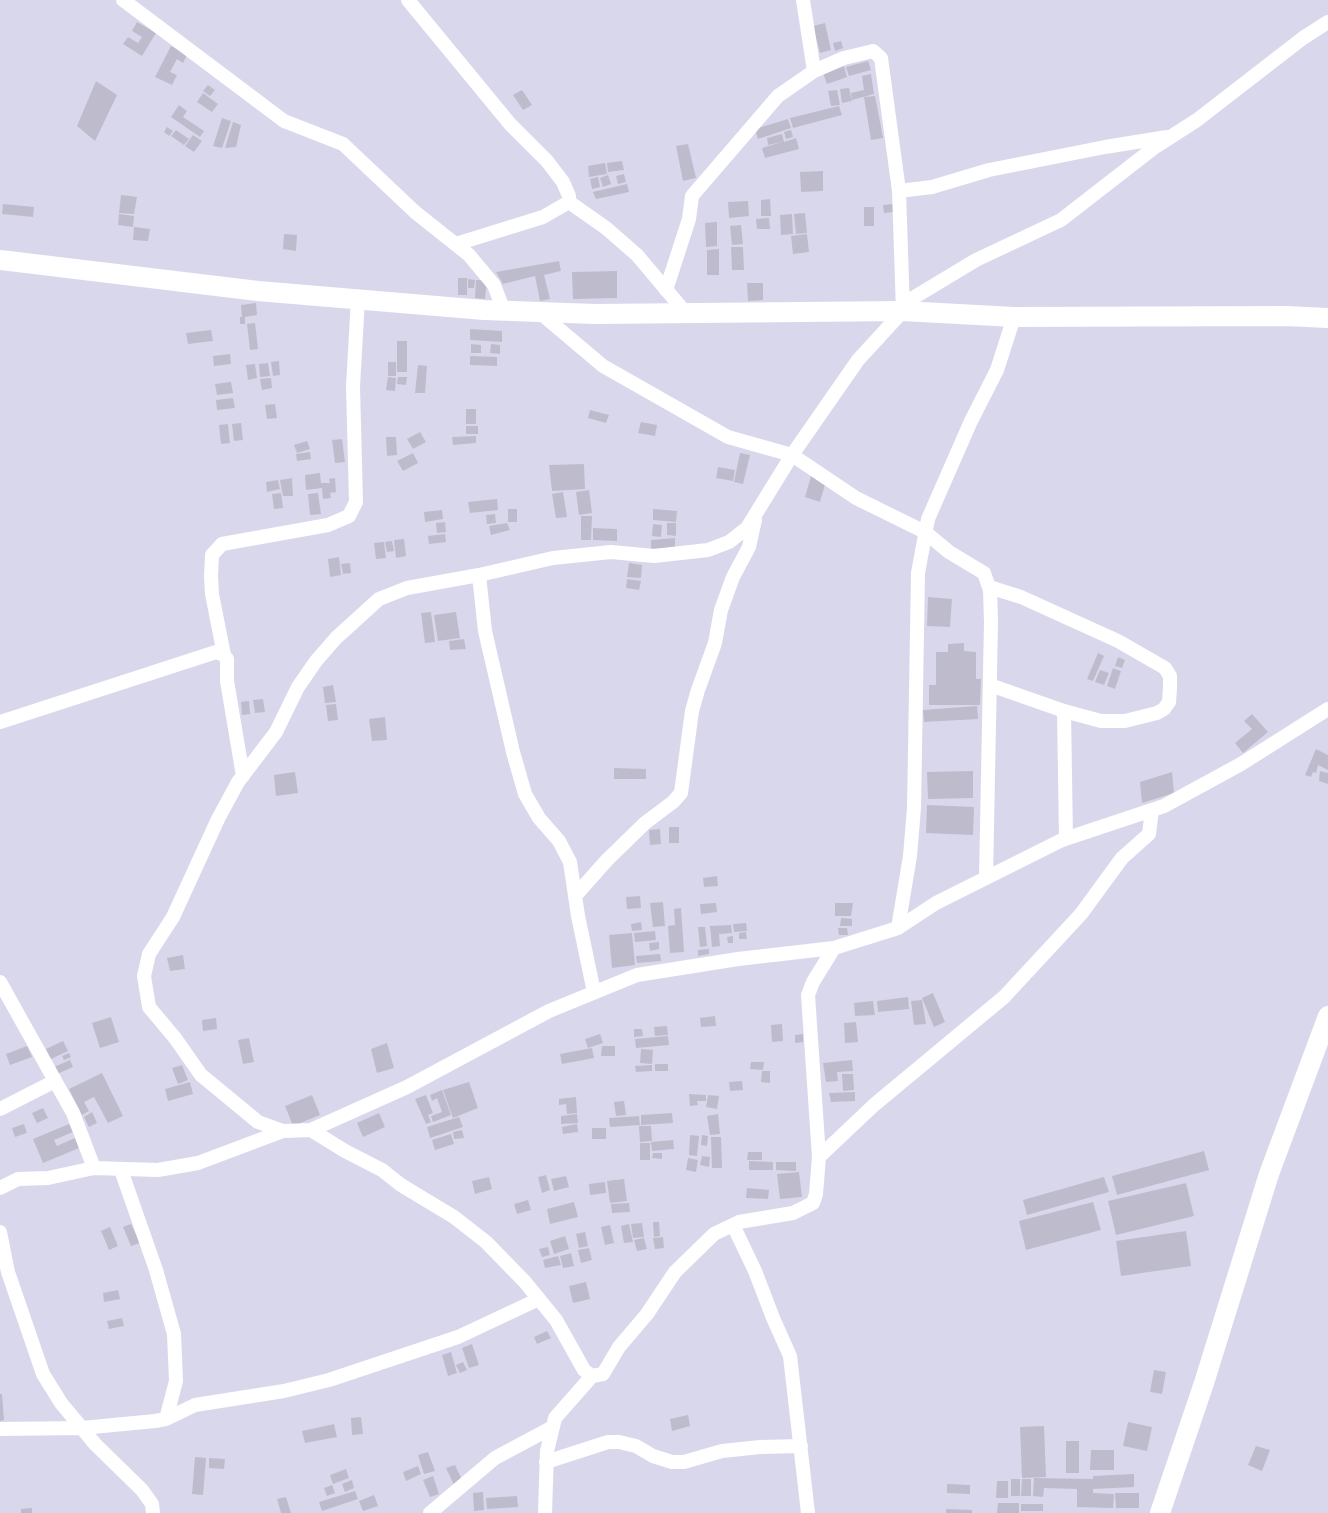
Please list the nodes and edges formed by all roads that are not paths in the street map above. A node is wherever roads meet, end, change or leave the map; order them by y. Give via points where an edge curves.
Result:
1 (123, 0) edge
2 (408, 0) edge
3 (803, 0) edge
4 (1328, 22) edge
5 (814, 71) junction
6 (1174, 135) junction
7 (899, 191) junction
8 (569, 202) junction
9 (456, 244) junction
10 (0, 260) edge
11 (666, 290) junction
12 (358, 299) junction
13 (903, 308) junction
14 (504, 311) junction
15 (539, 312) junction
16 (684, 312) junction
17 (1014, 317) junction
18 (1328, 318) edge
19 (792, 454) junction
20 (756, 513) junction
21 (925, 532) junction
22 (479, 575) junction
23 (989, 587) junction
24 (224, 655) junction
25 (990, 685) junction
26 (1328, 709) edge
27 (1064, 711) junction
28 (0, 722) edge
29 (243, 776) junction
30 (1152, 810) junction
31 (1066, 839) junction
32 (986, 878) junction
33 (575, 896) junction
34 (898, 928) junction
35 (834, 948) junction
36 (0, 982) edge
37 (594, 992) junction
38 (1328, 1017) edge
39 (55, 1081) junction
40 (0, 1109) edge
41 (311, 1130) junction
42 (283, 1131) junction
43 (819, 1157) junction
44 (94, 1168) junction
45 (121, 1170) junction
46 (0, 1188) edge
47 (733, 1225) junction
48 (0, 1232) edge
49 (539, 1299) junction
50 (592, 1376) junction
51 (166, 1419) junction
52 (553, 1427) junction
53 (82, 1428) junction
54 (0, 1429) edge
55 (801, 1446) junction
56 (546, 1462) junction
57 (153, 1513) edge
58 (430, 1513) edge
59 (545, 1513) edge
60 (808, 1513) edge
61 (1160, 1513) edge

1 - 9 street via 284,121 344,144 415,212
2 - 8 street via 510,124 547,161 563,182
3 - 5 street
4 - 6 street
5 - 7 street via 873,51 880,58
5 - 11 street via 778,96 692,196 689,219
6 - 7 street
6 - 13 street via 1061,220 976,260
7 - 13 street
8 - 9 street via 543,217
8 - 11 street via 637,255
9 - 14 street via 494,285
10 - 12 street
11 - 16 street
12 - 14 street
12 - 24 street via 353,386 356,502 349,516 328,525 222,544 212,555 212,594
13 - 16 street
13 - 17 street
13 - 19 street via 858,360
14 - 15 street
15 - 16 street
15 - 19 street via 603,366 709,427 728,437
17 - 18 street
17 - 21 street via 998,369 947,473
19 - 20 street
19 - 21 street via 856,498
20 - 22 street via 741,534 708,550 654,556 611,552 553,558
20 - 33 street via 749,547 721,610 715,643 695,700 681,793 645,823
21 - 23 street via 948,552 984,573
21 - 34 street via 918,573 914,808
22 - 29 street via 407,588 379,599 316,661 276,732
22 - 33 street via 486,631 525,794 570,862
23 - 25 street
23 - 27 street via 1022,597 1118,641 1165,668 1170,676 1169,702 1157,713 1125,721 1101,721
24 - 28 street via 216,652
24 - 29 street
25 - 27 street
25 - 32 street
26 - 30 street via 1241,764
27 - 31 street
29 - 42 street via 218,819 173,917 149,954 144,976 149,1007 201,1075 258,1122
30 - 31 street
30 - 43 street via 1149,834 1122,858 1081,914 1004,997 874,1105
31 - 32 street
32 - 34 street
33 - 37 street
34 - 35 street
35 - 37 street via 637,975
35 - 43 street via 808,995
36 - 39 street
37 - 41 street via 549,1011 407,1087
38 - 61 street via 1269,1174
39 - 40 street
39 - 44 street via 73,1113
41 - 42 street
41 - 49 street via 454,1217 486,1242
42 - 45 street via 198,1163 158,1170
43 - 47 street via 813,1203 793,1213
44 - 45 street
44 - 46 street via 48,1178 18,1179
45 - 51 street via 174,1334 176,1382
47 - 50 street via 714,1234 675,1272 603,1374
47 - 55 street via 790,1356
48 - 53 street via 8,1272 44,1374
49 - 50 street via 556,1320 584,1370
49 - 51 street via 458,1338 415,1353 284,1391 195,1405
50 - 52 street via 555,1418
51 - 53 street
52 - 56 street
52 - 58 street via 495,1458
53 - 54 street
53 - 57 street via 142,1490
55 - 56 street via 722,1451 678,1462 653,1456 636,1446 608,1442
55 - 60 street
56 - 59 street

